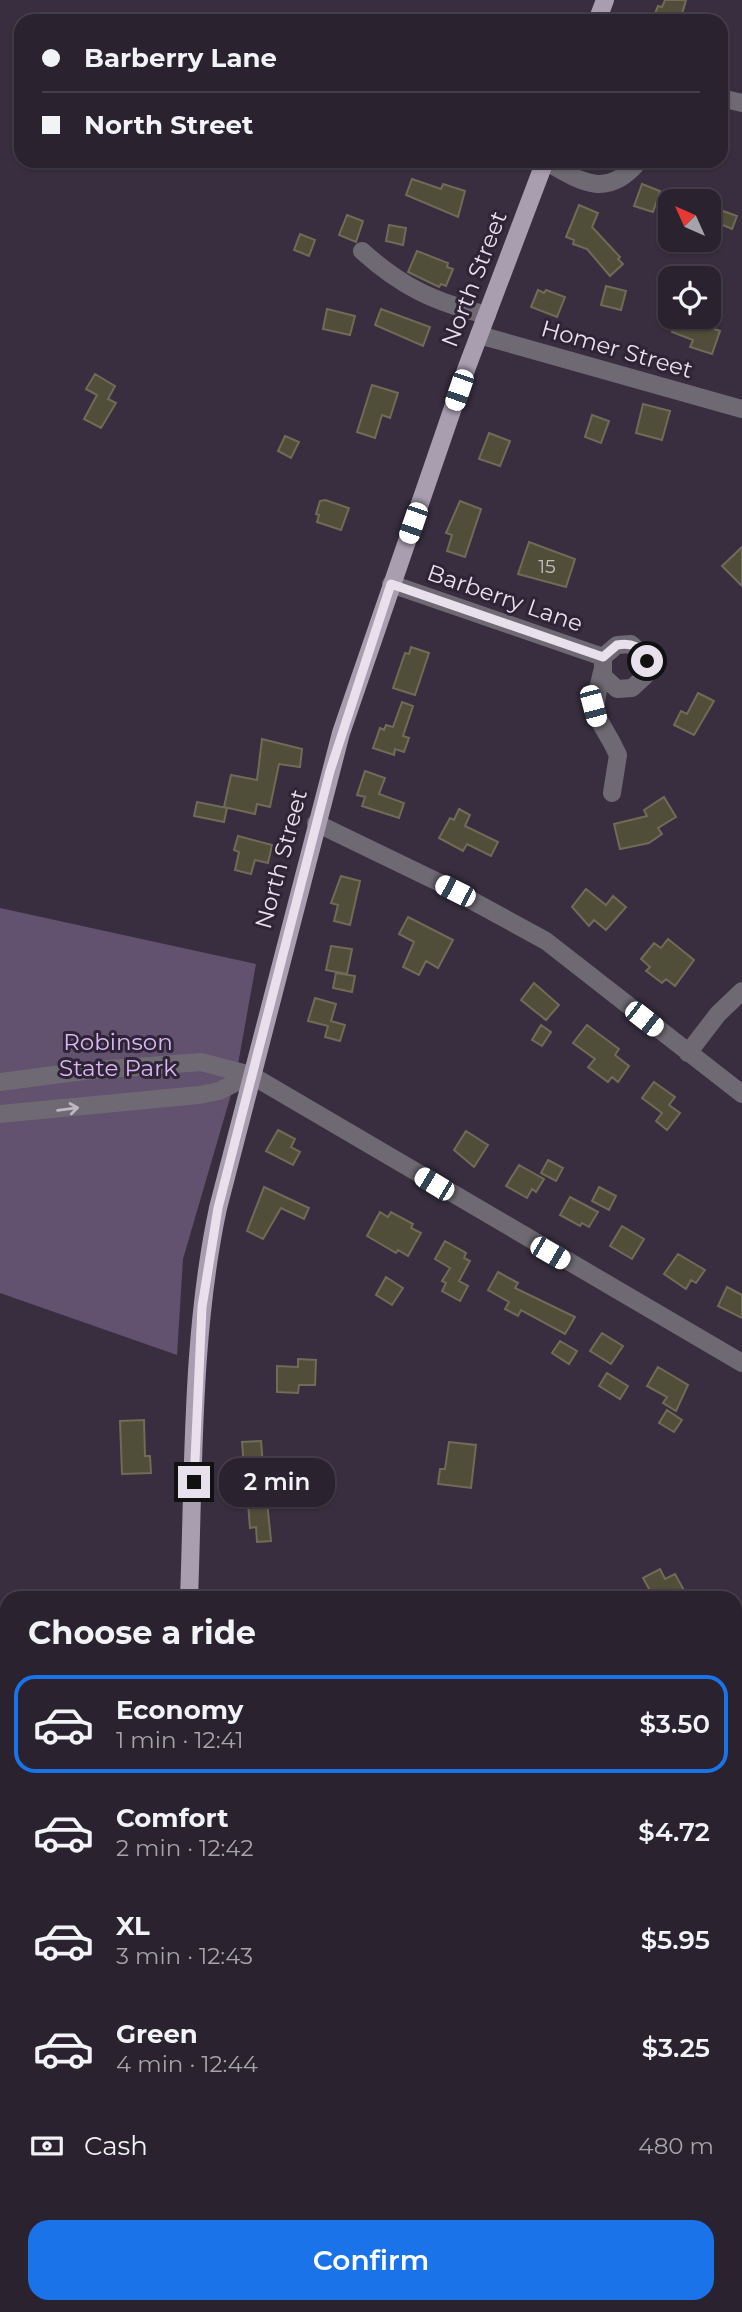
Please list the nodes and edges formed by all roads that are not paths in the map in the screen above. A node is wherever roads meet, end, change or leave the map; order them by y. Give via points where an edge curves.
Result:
1 (542, 168) edge
2 (558, 168) edge
3 (631, 168) edge
4 (362, 251) dead end
5 (487, 315) junction
6 (479, 335) junction
7 (742, 410) edge
8 (391, 584) junction
9 (612, 793) dead end
10 (316, 822) junction
11 (742, 991) edge
12 (688, 1053) junction
13 (251, 1075) junction
14 (0, 1082) edge
15 (742, 1094) edge
16 (0, 1115) edge
17 (742, 1363) edge
18 (189, 1591) edge

1 - 5 main road, North Street
2 - 3 street via 602,186
4 - 5 street via 407,286 455,308
5 - 6 main road, North Street
6 - 7 street, Homer Street
6 - 8 main road, North Street
8 - 9 street, Barberry Lane via 602,664 593,706 598,724 618,755
8 - 10 main road, North Street
10 - 12 street via 528,930
10 - 13 main road, North Street
11 - 12 street
12 - 15 street
13 - 14 street via 201,1062
16 -> 13 street via 200,1095
13 - 17 street
13 - 18 main road, North Street via 205,1277

